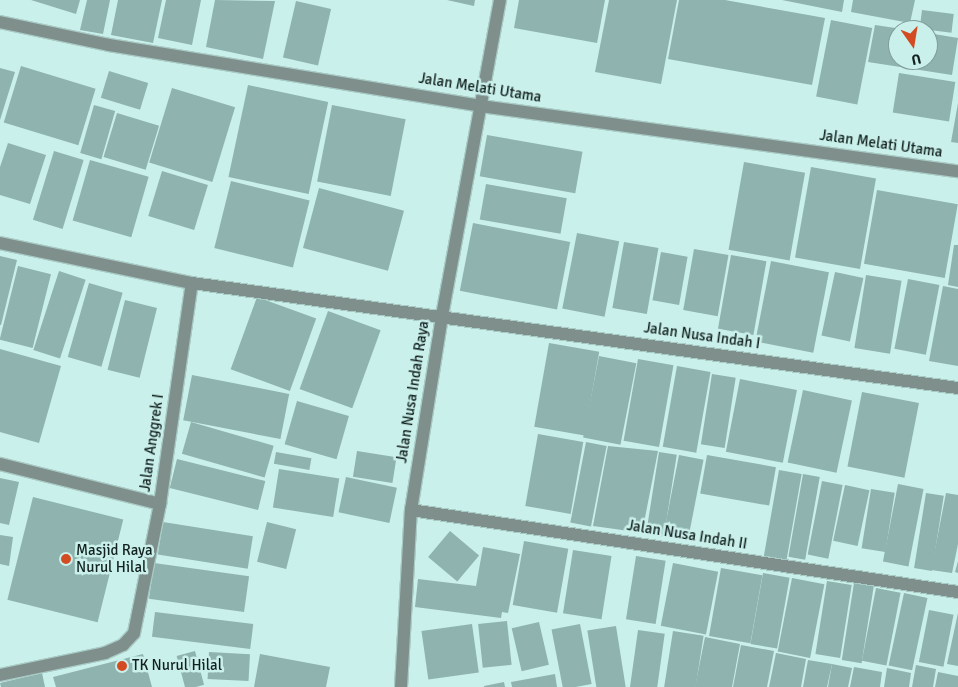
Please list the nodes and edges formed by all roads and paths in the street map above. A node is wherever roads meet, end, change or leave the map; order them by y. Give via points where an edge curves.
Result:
1 (500, 0) edge
2 (0, 22) edge
3 (481, 106) junction
4 (958, 171) edge
5 (0, 243) edge
6 (192, 283) junction
7 (442, 316) junction
8 (958, 388) edge
9 (0, 464) edge
10 (160, 504) junction
11 (411, 510) junction
12 (958, 592) edge
13 (0, 675) edge
14 (401, 687) edge

1 - 3 street, Jalan Nusa Indah Raya
2 - 3 street, Jalan Melati Utama via 109,45
3 - 4 street, Jalan Melati Utama
3 - 7 street, Jalan Nusa Indah Raya
5 - 6 street
6 - 7 street
6 - 10 street, Jalan Anggrek I
7 - 8 street, Jalan Nusa Indah I
7 - 11 street, Jalan Nusa Indah Raya
9 - 10 street, Jalan Anggrek I
10 - 13 street via 134,634 123,645 105,654
11 - 12 street, Jalan Nusa Indah II
11 - 14 street, Jalan Nusa Indah Raya

